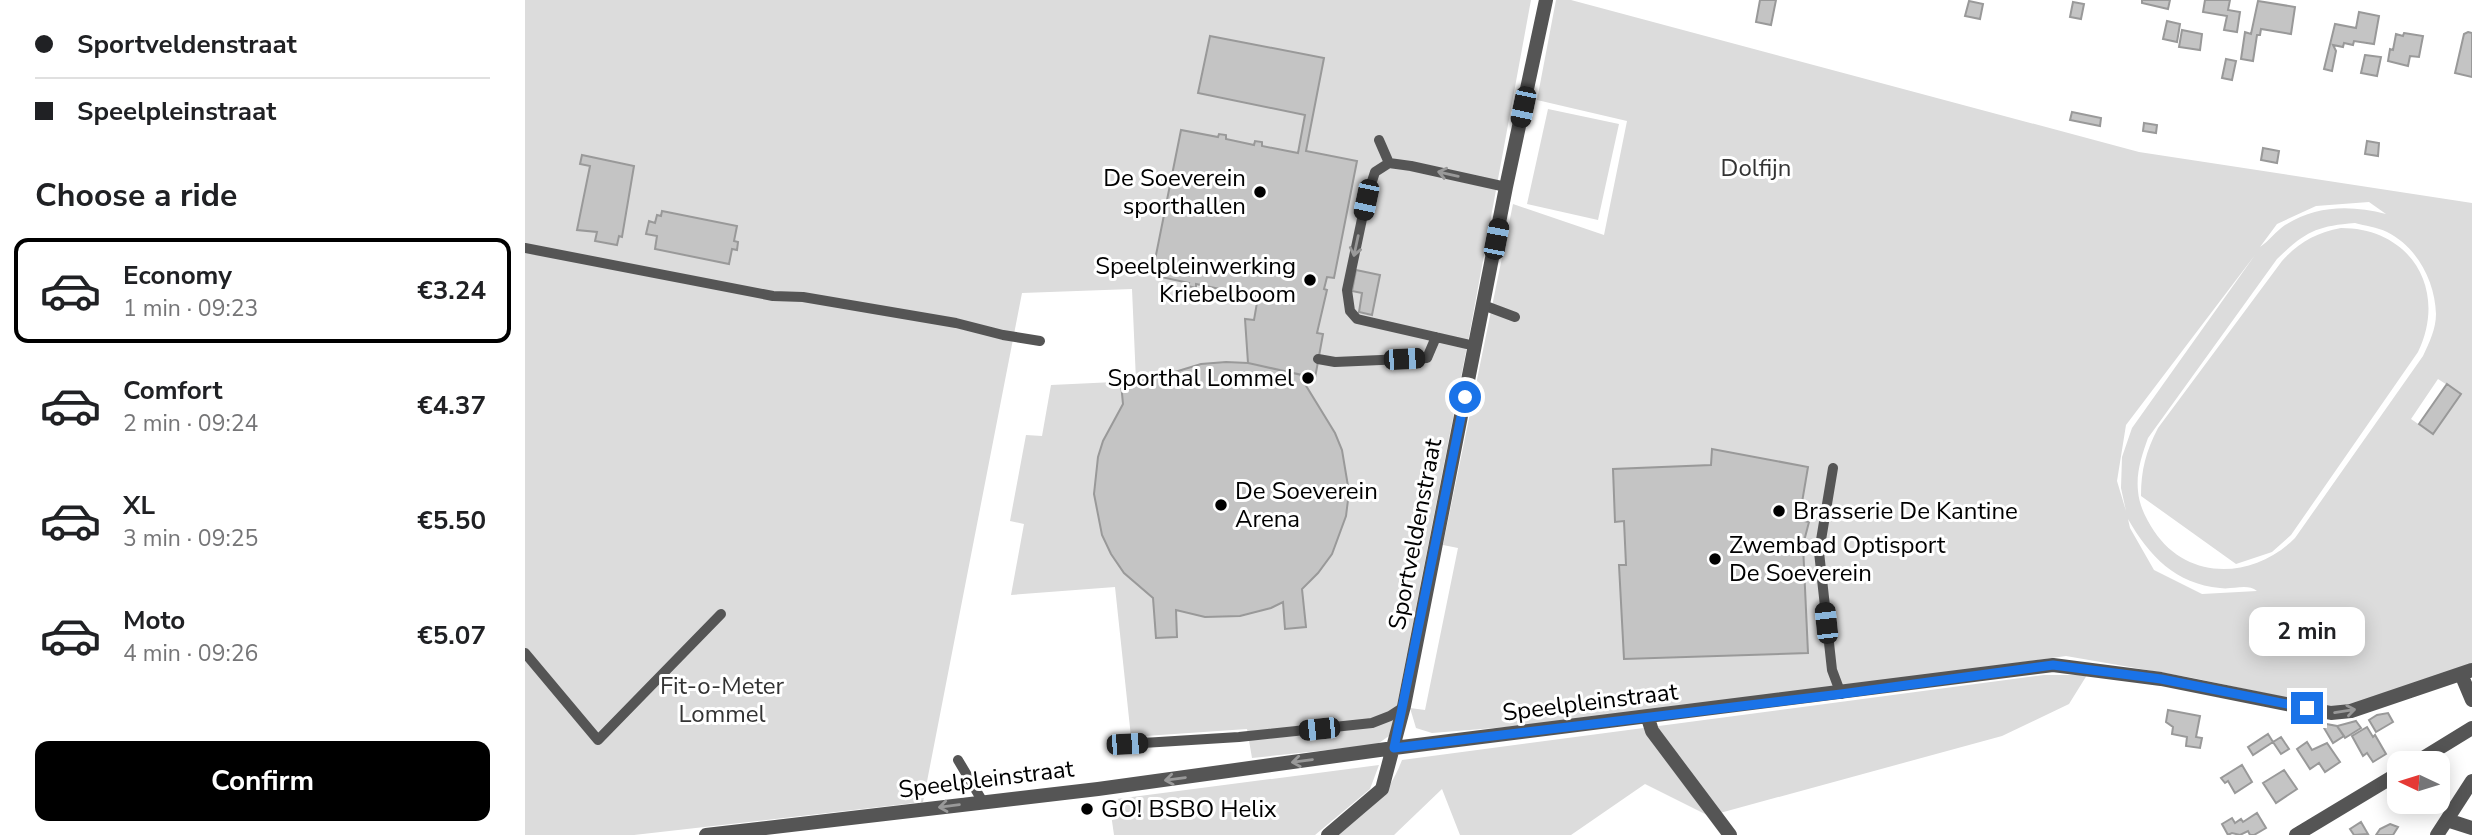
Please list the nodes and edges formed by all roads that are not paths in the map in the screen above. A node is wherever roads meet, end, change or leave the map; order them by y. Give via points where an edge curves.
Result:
1 (1546, 0) edge
2 (1379, 140) dead end
3 (1389, 163) junction
4 (1506, 187) junction
5 (525, 247) edge
6 (1483, 305) junction
7 (1514, 317) dead end
8 (1436, 337) junction
9 (1040, 341) dead end
10 (1475, 346) junction
11 (1318, 359) dead end
12 (1833, 468) dead end
13 (721, 614) dead end
14 (525, 653) edge
15 (2467, 672) edge
16 (1841, 694) junction
17 (2472, 700) edge
18 (1404, 706) junction
19 (1648, 718) junction
20 (2472, 728) edge
21 (1127, 744) dead end
22 (1394, 748) junction
23 (2435, 751) edge
24 (958, 760) dead end
25 (2387, 779) edge
26 (2472, 781) edge
27 (983, 802) junction
28 (2447, 820) junction
29 (2472, 828) edge
30 (792, 830) edge
31 (706, 835) edge
32 (1328, 835) edge
33 (1730, 835) edge
34 (2297, 835) edge
35 (2437, 835) edge

1 - 4 street, Sportveldenstraat
2 - 3 lane
4 -> 3 lane
3 -> 8 lane via 1375,172 1366,200 1347,290 1348,305 1357,319
4 - 6 street, Sportveldenstraat
5 - 9 lane via 773,296 931,318
6 - 7 lane
6 - 10 street, Sportveldenstraat
8 - 10 lane
8 - 11 lane via 1427,358
10 - 18 street, Sportveldenstraat
12 - 16 lane via 1819,552 1832,670
13 - 14 lane via 598,740
16 -> 15 street, Speelpleinstraat via 2053,665 2161,679 2331,713 2351,711
15 - 17 street
16 - 19 street, Speelpleinstraat
18 - 21 lane via 1372,723
18 - 22 street, Sportveldenstraat
19 - 22 street, Speelpleinstraat
19 - 33 street via 1652,730
20 - 23 street
22 -> 27 street, Speelpleinstraat
22 - 32 street, Sportveldenstraat via 1382,789
24 - 27 lane
25 - 34 street
26 - 28 street
27 -> 30 street, Speelpleinstraat
28 - 29 street
28 - 35 street
30 - 31 street, Speelpleinstraat

